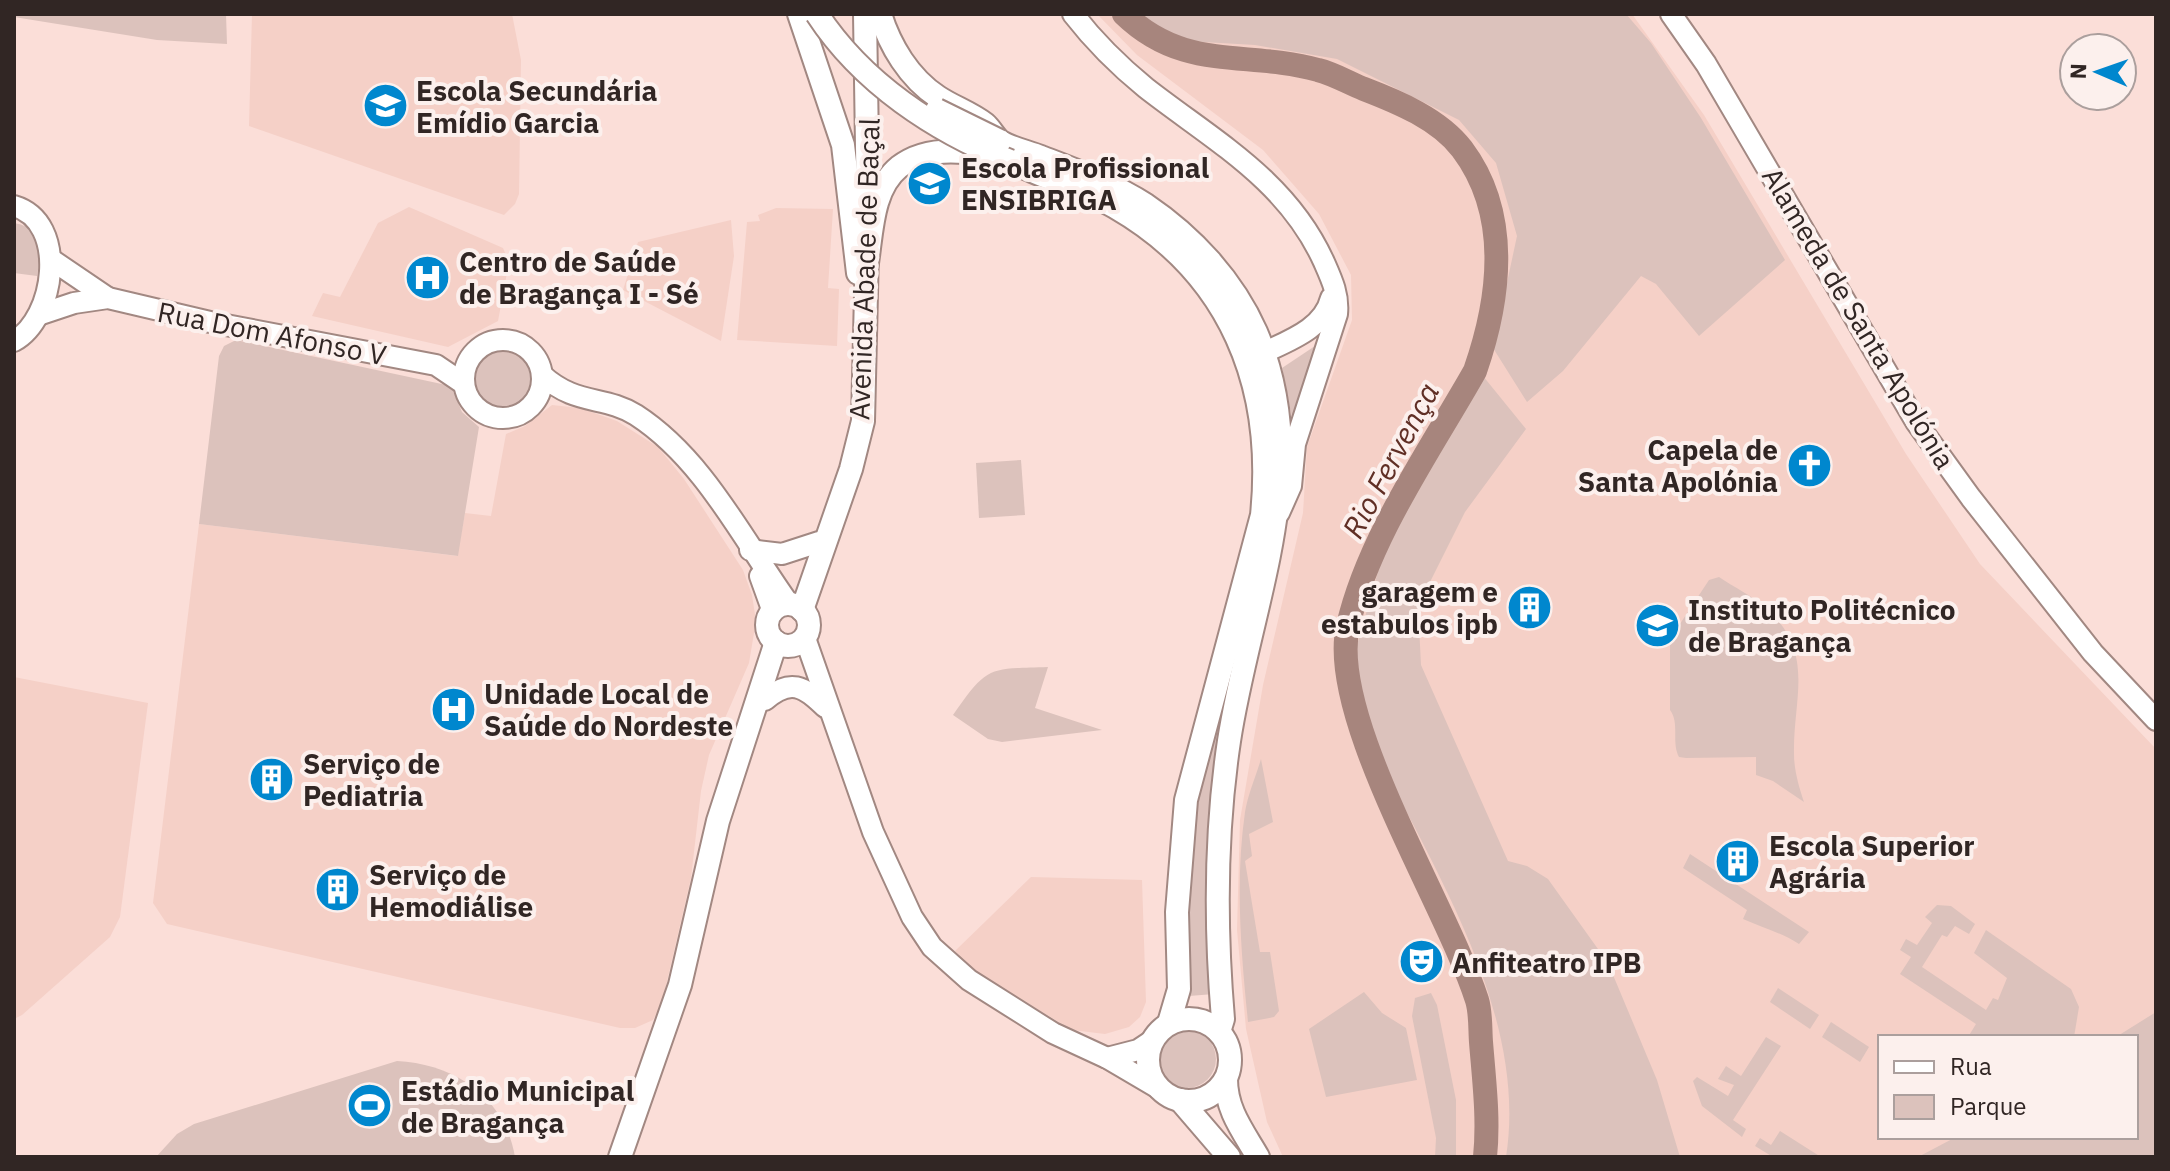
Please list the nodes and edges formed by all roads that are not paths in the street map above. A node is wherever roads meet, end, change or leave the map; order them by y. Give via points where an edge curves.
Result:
1 (799, 14) edge
2 (817, 14) edge
3 (834, 14) edge
4 (862, 14) edge
5 (880, 14) edge
6 (1073, 14) edge
7 (1671, 14) edge
8 (1005, 151) junction
9 (14, 206) edge
10 (52, 260) junction
11 (867, 263) junction
12 (1334, 286) junction
13 (108, 298) junction
14 (861, 298) junction
15 (41, 314) junction
16 (14, 341) edge
17 (1274, 347) junction
18 (471, 357) junction
19 (436, 365) junction
20 (1252, 373) junction
21 (542, 375) junction
22 (464, 384) junction
23 (571, 396) junction
24 (532, 404) junction
25 (1277, 517) junction
26 (819, 542) junction
27 (750, 550) junction
28 (789, 608) junction
29 (790, 642) junction
30 (765, 700) junction
31 (828, 710) junction
32 (2156, 720) edge
33 (703, 905) junction
34 (1169, 1023) junction
35 (1219, 1032) junction
36 (1153, 1040) junction
37 (663, 1055) junction
38 (1107, 1058) junction
39 (1226, 1079) junction
40 (1158, 1088) junction
41 (1180, 1100) junction
42 (620, 1157) edge
43 (631, 1157) edge
44 (1229, 1157) edge
45 (1258, 1157) edge

1 - 14 main road via 843,145
2 - 8 main road, bridge via 887,91 966,143
3 - 8 main road, bridge via 897,83
4 - 11 main road, Avenida Abade de Baçal via 869,126
4 - 14 main road, Avenida Abade de Baçal
5 - 8 main road via 907,69 935,95 986,125
6 - 12 street via 1090,37 1146,87 1250,164 1275,189 1309,232
7 - 32 street, Alameda de Santa Apolónia via 1706,64 1916,422 2093,653
8 - 11 main road via 932,152 899,167 879,196
8 - 17 main road via 1099,180 1145,205 1181,232 1220,274 1255,329
8 - 20 main road via 1113,206 1156,235 1210,290
9 - 10 street via 35,222
10 - 13 street, Rua Dom Afonso V
10 - 15 street
11 - 28 main road, Avenida Abade de Baçal via 863,421 851,469
12 - 17 street via 1323,318
12 - 25 street via 1337,314 1295,444 1291,486
13 - 15 street, Rua Dom Afonso V
13 - 19 street, Rua Dom Afonso V
14 - 26 main road, Avenida Abade de Baçal via 856,419
15 - 16 street
17 - 20 street via 1252,362
17 - 25 main road via 1282,433
18 - 19 street, Rua Dom Afonso V
18 - 21 street via 489,342 512,341 530,350
18 - 22 street
19 - 22 street, Rua Dom Afonso V
20 - 34 main road via 1265,439 1262,515 1186,800 1177,912 1179,989
21 - 23 street
21 - 24 street
22 - 24 street via 477,408 494,416 513,416
23 - 24 street
23 - 27 street via 633,413 671,440
25 - 35 main road via 1246,652 1224,786 1216,887 1223,1019
26 - 27 street via 782,554
26 - 28 main road, Avenida Abade de Baçal via 800,596
27 - 28 street
28 - 29 main road, Avenida Abade de Baçal via 808,621
28 - 29 main road, Avenida Abade de Baçal via 768,631
29 - 30 main road, Avenida Abade de Baçal
29 - 31 street
29 - 33 main road, Avenida Abade de Baçal via 718,821
30 - 31 street via 777,689 799,687
30 - 33 main road, Avenida Abade de Baçal
31 - 38 street via 873,832 912,917 932,947 969,980 1053,1033
33 - 37 main road, Avenida Abade de Baçal via 690,989
34 - 35 main road via 1193,1018
34 - 36 main road
35 - 39 main road via 1231,1057
36 - 38 street
36 - 40 main road via 1148,1064
37 - 42 main road, Avenida Abade de Baçal
37 - 43 main road, Avenida Abade de Baçal
38 - 40 street
39 - 41 main road via 1211,1095
39 - 45 main road via 1234,1118
40 - 41 main road
41 - 44 main road

